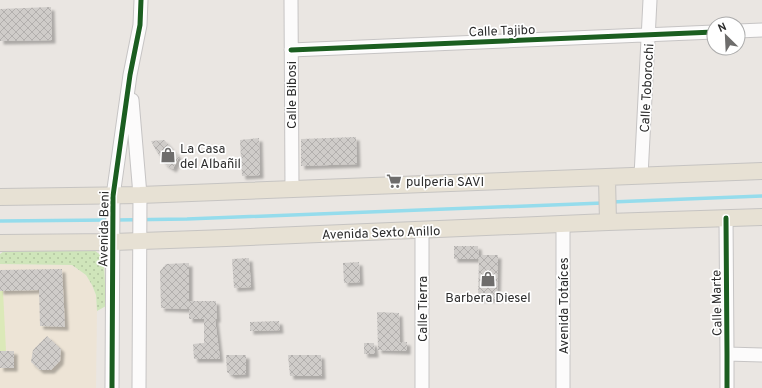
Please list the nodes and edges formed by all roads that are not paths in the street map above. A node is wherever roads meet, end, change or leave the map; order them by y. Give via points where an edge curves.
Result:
1 (141, 0) edge
2 (291, 0) edge
3 (650, 0) edge
4 (762, 30) edge
5 (746, 31) edge
6 (706, 32) edge
7 (648, 34) junction
8 (291, 50) junction
9 (130, 75) junction
10 (762, 171) edge
11 (641, 176) junction
12 (607, 186) junction
13 (292, 189) junction
14 (0, 197) edge
15 (113, 198) junction
16 (140, 199) junction
17 (608, 216) junction
18 (762, 217) edge
19 (726, 218) junction
20 (563, 225) junction
21 (422, 230) junction
22 (113, 238) junction
23 (140, 238) junction
24 (0, 243) edge
25 (727, 354) junction
26 (762, 355) edge
27 (112, 388) edge
28 (139, 388) edge
29 (422, 388) edge
30 (563, 388) edge
31 (727, 388) edge

1 - 9 street, Avenida Beni via 140,25
2 - 8 street, Calle Bibosi
3 - 7 street, Calle Toborochi
4 - 5 street
6 - 7 street, Calle Tajibo
7 - 8 street, Calle Tajibo
7 - 11 street, Calle Toborochi
8 - 13 street, Calle Bibosi
9 - 15 street, Avenida Beni
9 - 16 street, Avenida Beni
10 - 11 main road
11 - 12 main road
12 - 13 main road
12 - 17 main road
13 - 16 main road
14 - 15 main road
15 - 16 main road
15 - 22 street, Avenida Beni
16 - 23 street, Avenida Beni
17 - 19 main road, Avenida Sexto Anillo
17 - 20 main road, Avenida Sexto Anillo
18 - 19 main road, Avenida Sexto Anillo
19 - 25 street, Calle Marte
20 - 21 main road, Avenida Sexto Anillo
20 - 30 street, Avenida Totaíces
21 - 23 main road, Avenida Sexto Anillo
21 - 29 street, Calle Tierra
22 - 23 main road, Avenida Sexto Anillo
22 - 24 main road, Avenida Sexto Anillo
22 - 27 street, Avenida Beni
23 - 28 street, Avenida Beni
25 - 26 street
25 - 31 street, Calle Marte

